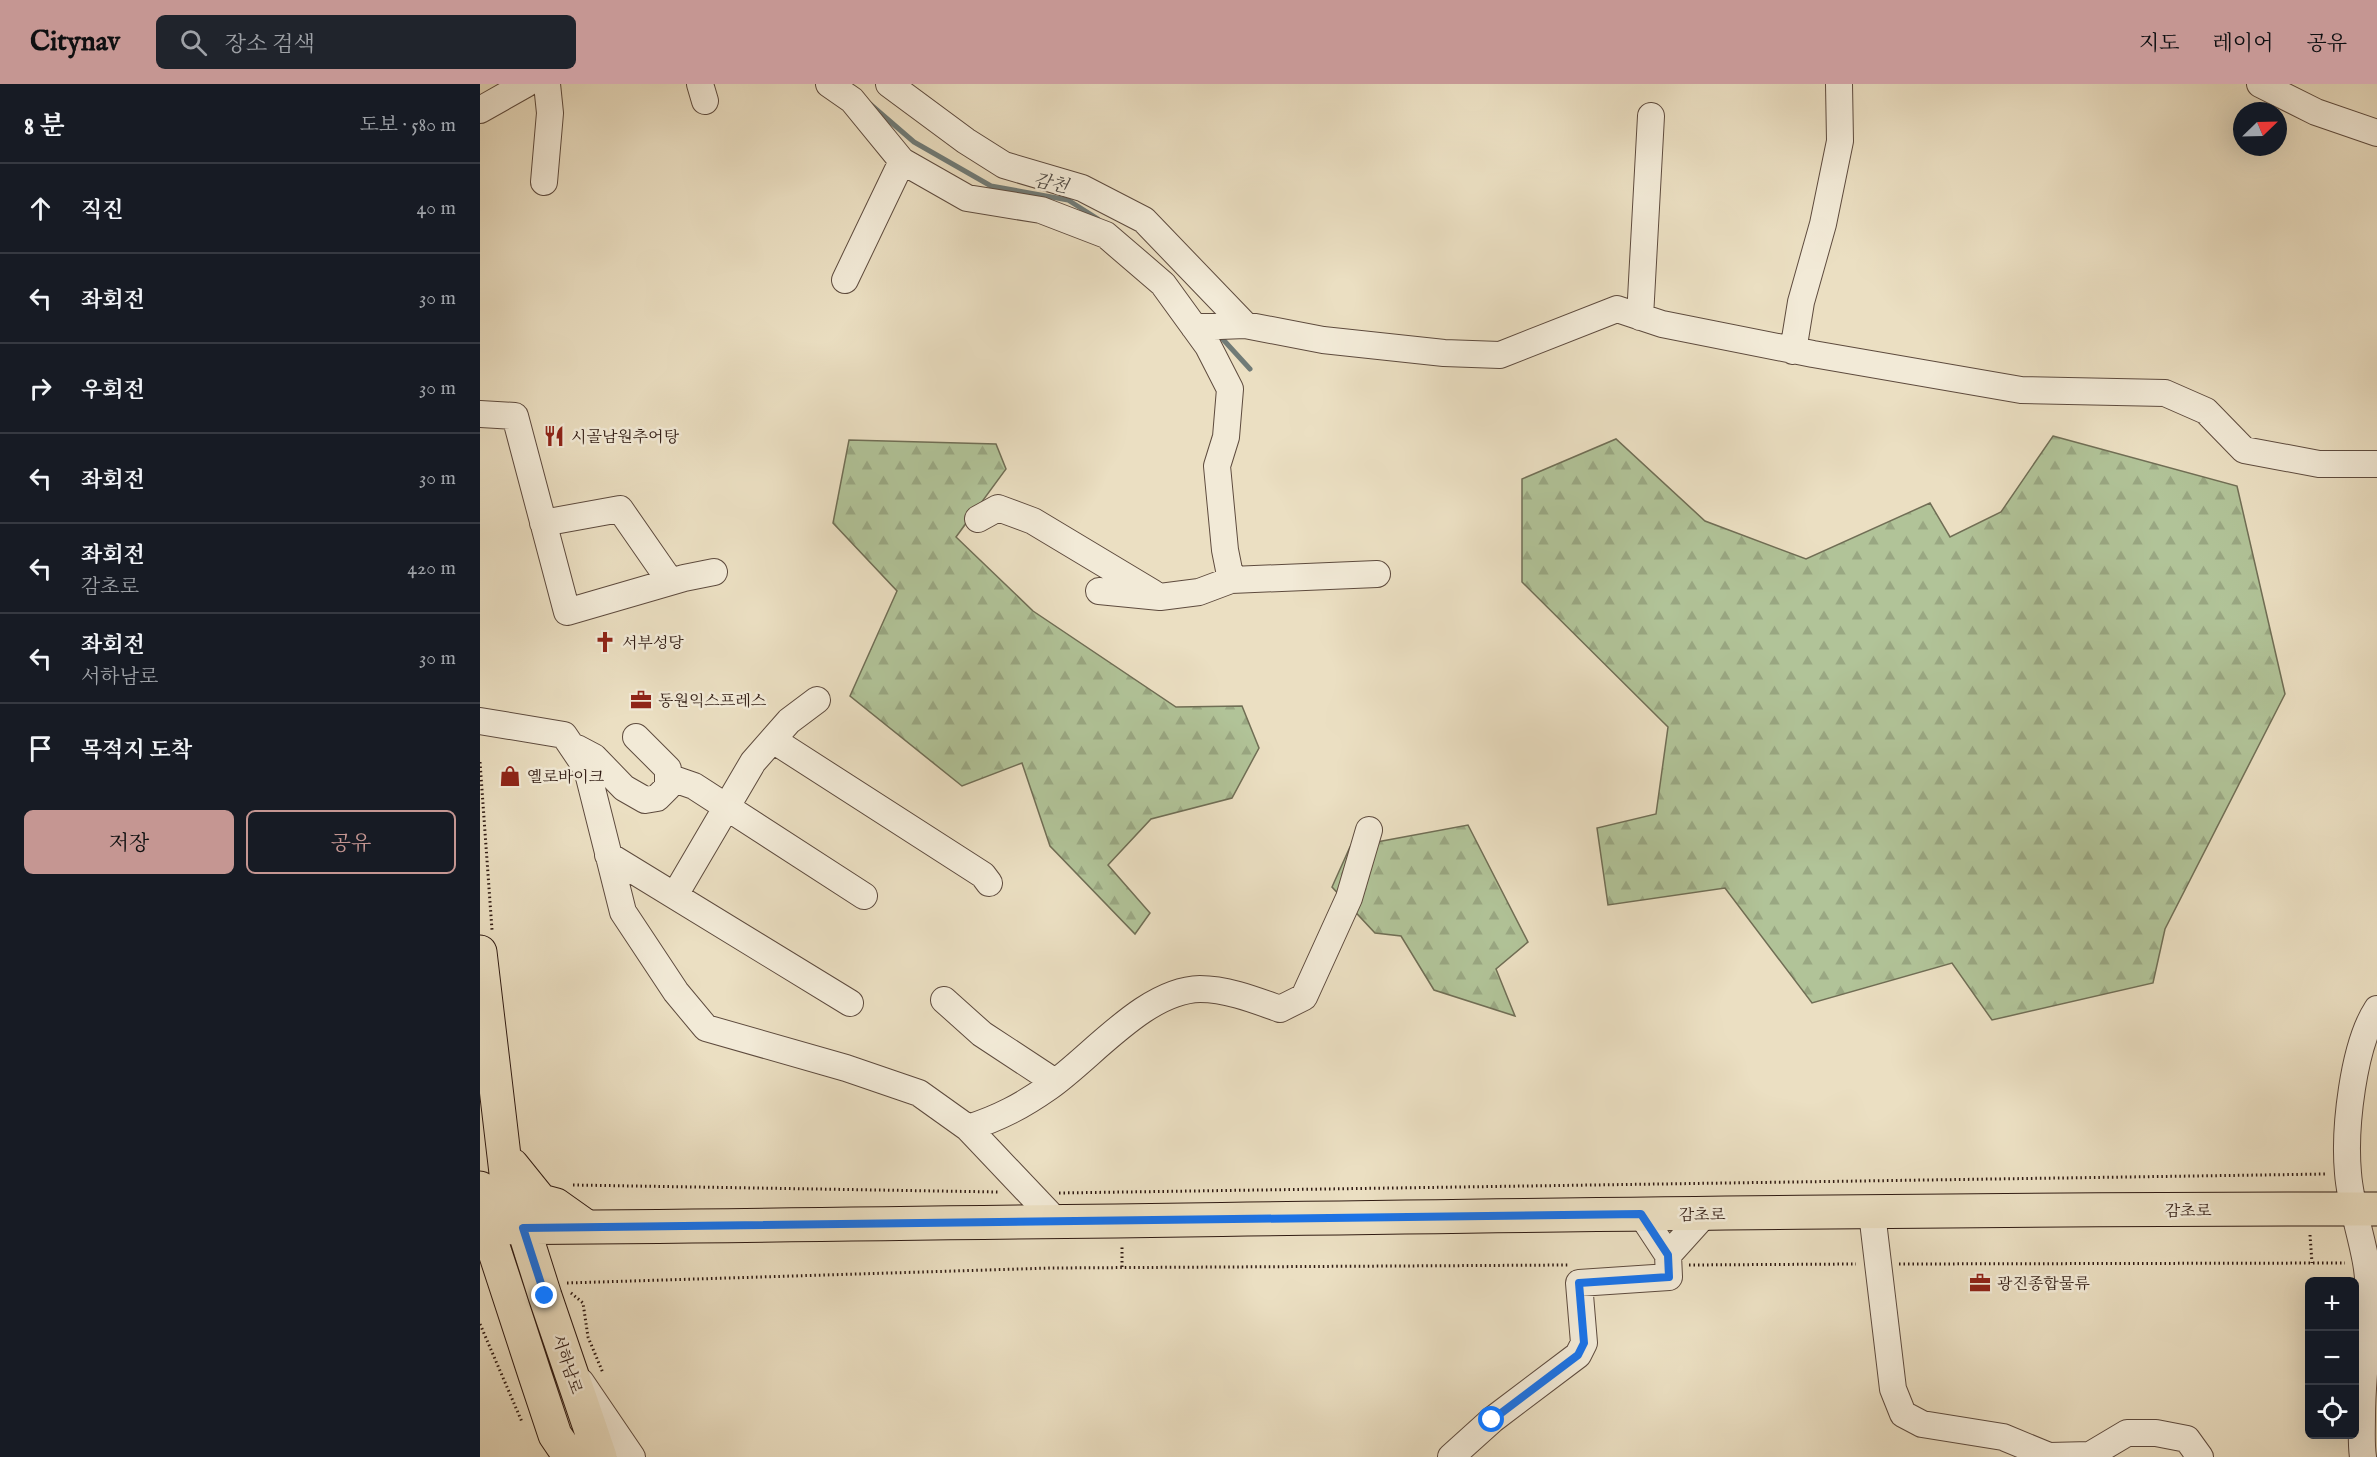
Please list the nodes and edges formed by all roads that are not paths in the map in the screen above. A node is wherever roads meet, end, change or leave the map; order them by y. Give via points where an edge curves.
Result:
1 (526, 84) edge
2 (547, 84) edge
3 (829, 84) edge
4 (889, 84) edge
5 (1839, 84) edge
6 (2260, 84) edge
7 (480, 110) edge
8 (1651, 116) dead end
9 (2377, 133) edge
10 (902, 160) junction
11 (544, 182) dead end
12 (845, 280) dead end
13 (1640, 317) junction
14 (1237, 325) junction
15 (1196, 327) junction
16 (1794, 351) junction
17 (480, 414) edge
18 (2377, 464) edge
19 (978, 519) dead end
20 (543, 523) junction
21 (714, 572) dead end
22 (1377, 574) dead end
23 (1231, 580) junction
24 (670, 581) junction
25 (1099, 591) dead end
26 (1160, 597) junction
27 (817, 700) dead end
28 (480, 721) edge
29 (636, 737) dead end
30 (772, 740) junction
31 (571, 745) junction
32 (668, 777) junction
33 (727, 808) junction
34 (1369, 830) dead end
35 (608, 855) junction
36 (989, 883) dead end
37 (675, 895) junction
38 (864, 896) dead end
39 (480, 952) edge
40 (944, 1000) dead end
41 (483, 1004) edge
42 (850, 1004) dead end
43 (2377, 1009) edge
44 (1055, 1082) junction
45 (968, 1128) junction
46 (495, 1131) edge
47 (480, 1188) edge
48 (2366, 1209) edge
49 (1872, 1213) junction
50 (1641, 1214) junction
51 (1705, 1214) junction
52 (1058, 1223) junction
53 (587, 1227) junction
54 (484, 1228) edge
55 (523, 1228) junction
56 (1668, 1260) junction
57 (569, 1368) junction
58 (570, 1457) edge
59 (600, 1457) edge
60 (632, 1457) edge
61 (1451, 1457) edge
62 (2200, 1457) edge
63 (2363, 1457) edge

1 - 7 street
2 - 11 street via 550,113
3 - 10 street via 852,100
4 - 14 street via 1004,165 1082,188 1144,220
5 - 16 street via 1840,141 1823,224 1801,302
6 - 9 street via 2316,112
8 - 13 street
10 - 12 street
10 - 15 street via 967,198 1041,210 1106,235 1163,284
13 - 14 street via 1617,309 1500,355 1323,340
13 - 16 street
14 - 15 street
15 - 23 street via 1230,389 1226,437 1217,466
16 - 18 street via 2021,390 2165,393 2206,411 2244,450 2319,464
17 - 20 street via 515,416
19 - 26 street via 998,508 1033,521
20 - 24 street via 620,509
20 - 24 street via 567,612
21 - 24 street
22 - 23 street
23 - 26 street via 1199,592
25 - 26 street
27 - 30 street
28 - 31 street via 564,735
29 - 32 street via 668,769
30 - 33 street via 753,762
30 - 36 street via 983,875
31 - 32 street via 594,757 624,788 645,800 657,798 668,787
31 - 35 street via 587,769
32 - 33 street via 694,786
33 - 37 street
33 - 38 street
34 - 44 street via 1348,898 1304,997 1280,1009 1246,997 1200,989 1166,997 1131,1018
35 - 37 street
35 - 45 street via 623,912 676,992 706,1028 919,1093
37 - 42 street
39 - 41 main road, 서하남로
40 - 44 street via 982,1034
41 - 46 main road, 서하남로
43 - 48 street via 2362,1047 2349,1105 2348,1173
44 - 45 street via 1002,1117
45 - 52 street
46 - 53 main road via 541,1201 556,1205
46 - 55 main road, 서하남로
47 - 54 main road
48 - 49 main road, 감초로
48 - 63 street via 2369,1292 2362,1378
49 - 51 main road, 감초로
49 - 62 street via 1893,1389 1903,1414 1922,1424 2003,1437 2049,1456 2090,1455 2127,1433 2156,1433 2187,1439
50 - 51 main road, 감초로
50 - 52 main road, 감초로
50 - 56 street
51 - 56 street
52 - 53 main road, 감초로
53 - 55 main road, 감초로
54 - 55 main road, 감초로
54 - 58 main road via 555,1434
55 - 57 main road, 서하남로
56 - 61 street via 1669,1277 1579,1283 1584,1343 1578,1355 1492,1420
57 - 59 main road, 서하남로
57 - 60 street via 590,1392

